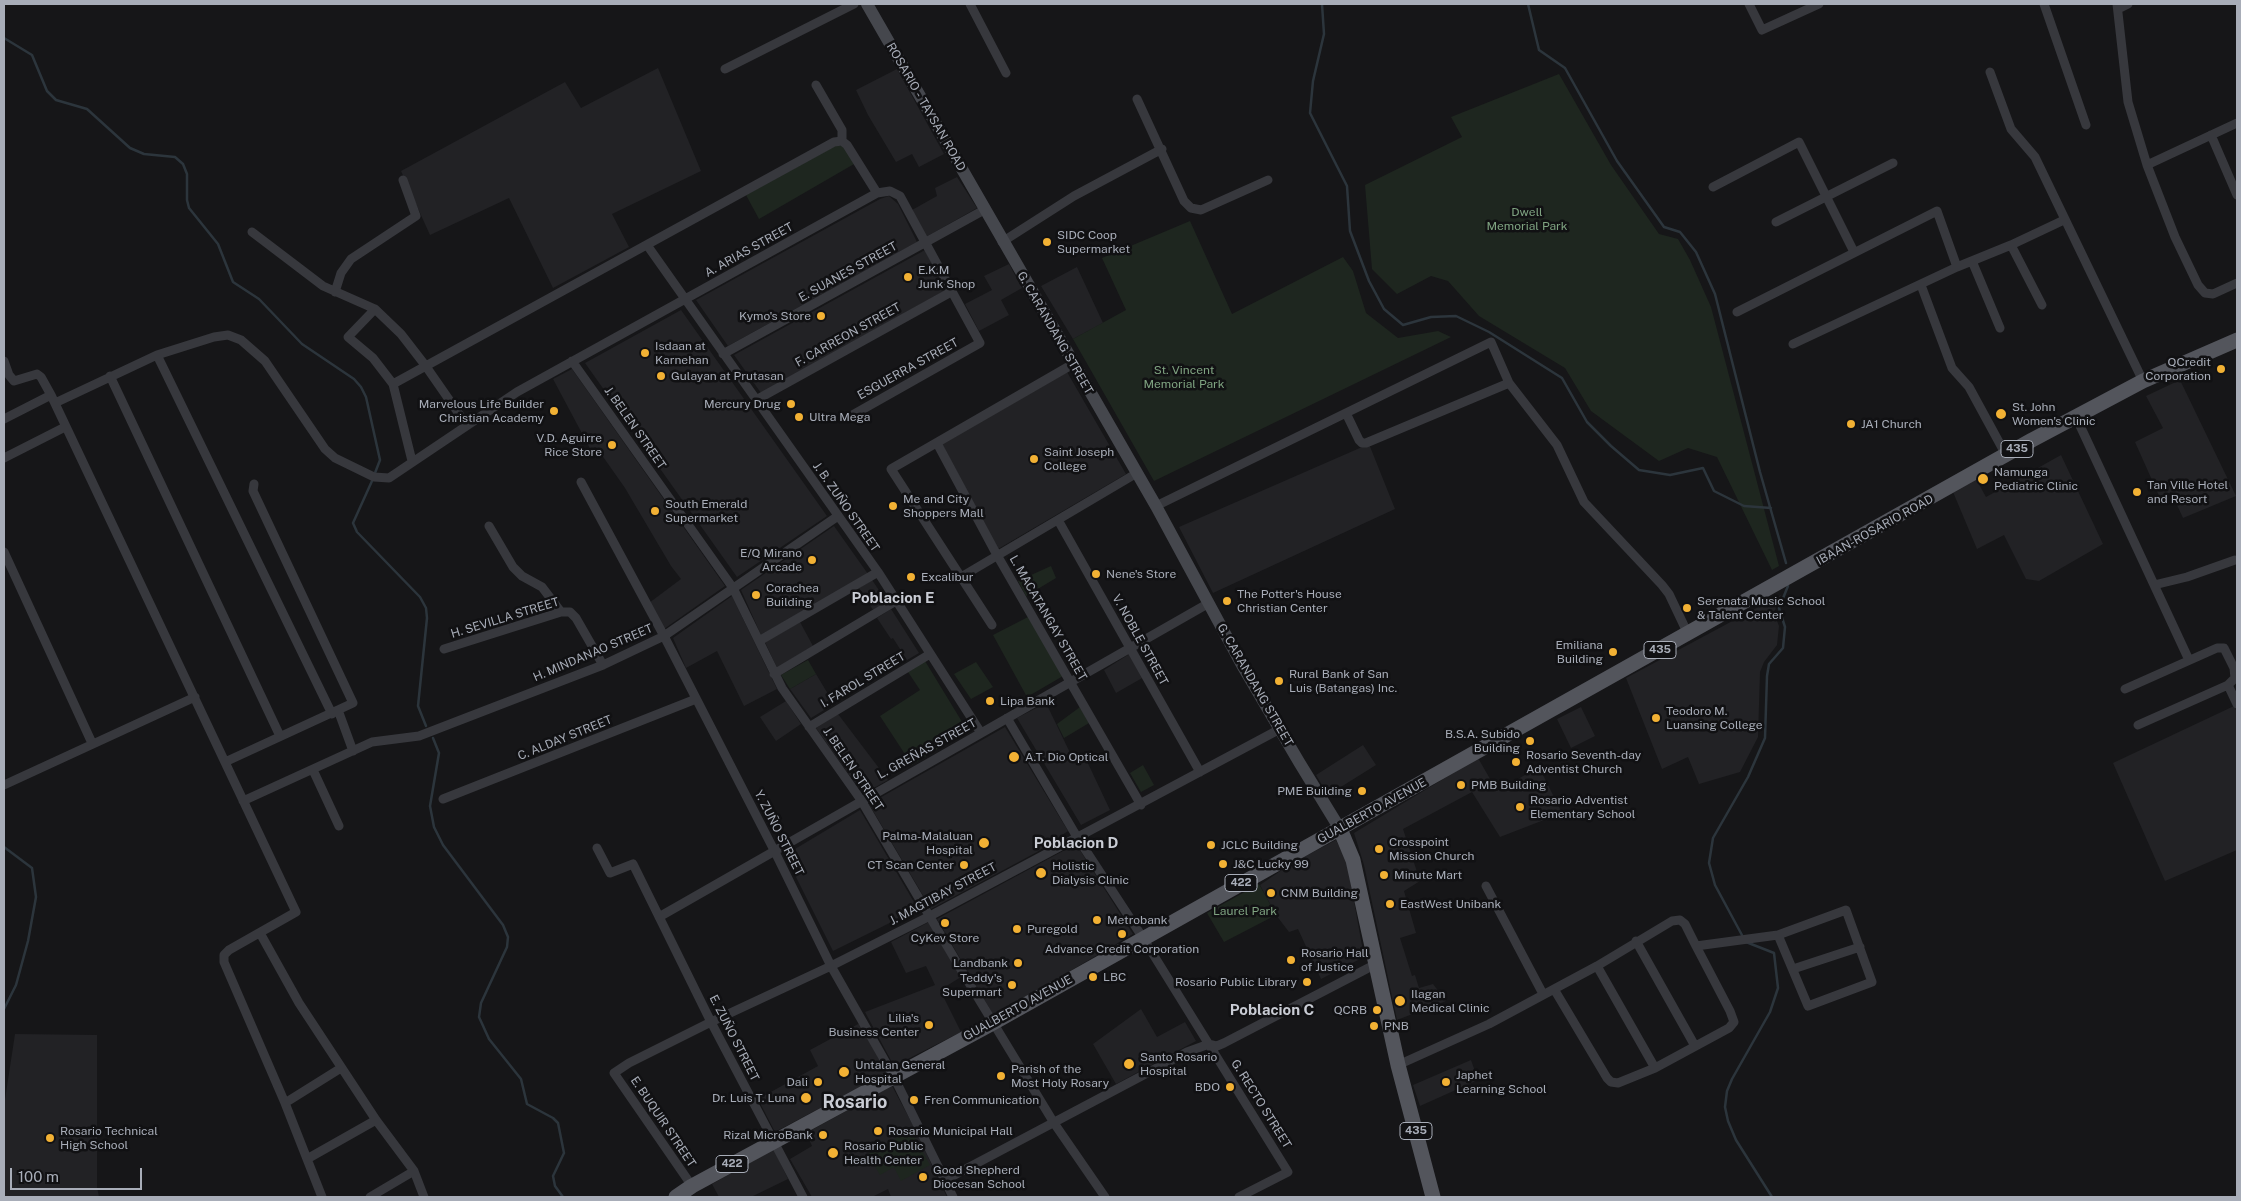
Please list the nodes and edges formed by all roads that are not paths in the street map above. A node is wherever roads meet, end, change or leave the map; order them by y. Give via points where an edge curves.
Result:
1 (854, 4) edge
2 (867, 4) edge
3 (970, 4) edge
4 (1749, 4) edge
5 (1820, 4) edge
6 (2044, 4) edge
7 (2128, 4) edge
8 (2117, 6) edge
9 (724, 69) dead end
10 (1990, 72) dead end
11 (1006, 73) dead end
12 (816, 85) dead end
13 (1137, 98) dead end
14 (2237, 124) edge
15 (2086, 125) dead end
16 (2211, 135) junction
17 (842, 141) junction
18 (1162, 150) junction
19 (1893, 163) dead end
20 (2147, 165) junction
21 (403, 180) dead end
22 (1268, 180) dead end
23 (1713, 187) dead end
24 (877, 194) junction
25 (2237, 195) edge
26 (1828, 197) junction
27 (984, 210) junction
28 (2064, 220) junction
29 (1776, 222) dead end
30 (252, 232) dead end
31 (1002, 242) junction
32 (926, 244) junction
33 (647, 245) junction
34 (2011, 245) junction
35 (1854, 252) junction
36 (1972, 261) junction
37 (1957, 267) junction
38 (2237, 283) edge
39 (1921, 285) junction
40 (335, 292) junction
41 (951, 292) junction
42 (685, 300) junction
43 (2042, 305) dead end
44 (375, 309) junction
45 (1737, 312) dead end
46 (2000, 328) dead end
47 (2237, 340) edge
48 (1794, 344) dead end
49 (723, 354) junction
50 (157, 355) junction
51 (4, 361) edge
52 (572, 361) junction
53 (1074, 364) junction
54 (426, 365) junction
55 (110, 376) junction
56 (2143, 381) junction
57 (1508, 383) junction
58 (394, 384) junction
59 (53, 399) junction
60 (756, 400) junction
61 (1346, 413) junction
62 (2076, 416) junction
63 (849, 417) dead end
64 (4, 419) edge
65 (466, 424) junction
66 (65, 427) junction
67 (936, 443) junction
68 (2006, 455) junction
69 (4, 458) edge
70 (412, 461) junction
71 (1137, 474) junction
72 (581, 482) dead end
73 (254, 484) dead end
74 (1156, 506) junction
75 (838, 516) junction
76 (1058, 520) junction
77 (489, 526) dead end
78 (4, 552) edge
79 (997, 555) junction
80 (2235, 560) dead end
81 (878, 572) junction
82 (961, 577) junction
83 (2154, 585) junction
84 (733, 588) junction
85 (896, 601) junction
86 (1209, 603) junction
87 (561, 612) junction
88 (992, 626) dead end
89 (1688, 634) junction
90 (664, 636) junction
91 (759, 641) junction
92 (1130, 646) junction
93 (444, 649) dead end
94 (930, 654) junction
95 (2189, 660) junction
96 (603, 665) junction
97 (774, 674) junction
98 (1070, 681) junction
99 (2228, 685) junction
100 (2125, 689) dead end
101 (195, 697) junction
102 (696, 699) junction
103 (2237, 704) edge
104 (335, 712) junction
105 (1007, 718) junction
106 (2138, 725) dead end
107 (809, 727) junction
108 (1517, 729) joint
109 (1280, 730) junction
110 (981, 733) junction
111 (280, 736) junction
112 (92, 743) junction
113 (353, 751) junction
114 (225, 762) junction
115 (313, 770) junction
116 (1200, 772) junction
117 (4, 785) edge
118 (443, 799) dead end
119 (861, 800) junction
120 (243, 801) junction
121 (1141, 805) junction
122 (339, 826) dead end
123 (1340, 829) junction
124 (1077, 837) junction
125 (597, 848) dead end
126 (776, 852) junction
127 (1486, 886) dead end
128 (930, 916) junction
129 (658, 917) junction
130 (260, 933) junction
131 (1778, 935) junction
132 (1143, 938) junction
133 (1636, 941) junction
134 (1696, 946) junction
135 (1860, 947) junction
136 (1376, 964) junction
137 (831, 966) junction
138 (1597, 966) junction
139 (1793, 969) junction
140 (1554, 989) junction
141 (1543, 994) junction
142 (711, 1022) junction
143 (993, 1023) junction
144 (1209, 1044) junction
145 (1694, 1046) junction
146 (1398, 1065) junction
147 (341, 1068) junction
148 (1655, 1068) junction
149 (614, 1073) joint
150 (894, 1077) junction
151 (285, 1102) junction
152 (376, 1120) junction
153 (1054, 1123) junction
154 (773, 1142) junction
155 (307, 1159) junction
156 (414, 1171) junction
157 (945, 1180) junction
158 (692, 1186) junction
159 (322, 1197) edge
160 (370, 1197) edge
161 (424, 1197) edge
162 (676, 1197) edge
163 (803, 1197) edge
164 (953, 1197) edge
165 (1105, 1197) edge
166 (1240, 1197) edge
167 (1433, 1197) edge

1 - 9 street
2 - 27 main road, ROSARIO - TAYSAN ROAD
3 - 11 street
4 - 5 street via 1762,30
6 - 15 street
7 - 8 street
8 - 20 street via 2128,102
10 - 28 street via 2011,129 2035,157
12 - 17 street via 842,130
13 - 18 street
14 - 16 street
16 - 20 street
16 - 25 street
17 - 24 street
17 - 33 street via 834,142
18 - 22 street via 1184,201 1191,208 1201,210
18 - 31 street via 1074,196
19 - 26 street
20 - 38 street via 2175,236 2204,293 2213,294
21 - 40 street via 416,216 351,258 341,273
23 - 26 street via 1799,142
24 - 32 street via 890,191 900,196
24 - 42 street, A. ARIAS STREET
26 - 29 street
26 - 35 street
27 - 31 main road, G. CARANDANG STREET
27 - 32 street, E. SUANES STREET
28 - 34 street
28 - 56 street
30 - 40 street
31 - 53 main road, G. CARANDANG STREET
32 - 41 street
32 - 49 street, E. SUANES STREET
33 - 42 street, J. B. ZUÑO STREET
33 - 54 street
34 - 36 street
34 - 43 street
35 - 37 street via 1937,211
35 - 45 street
36 - 37 street
36 - 46 street
37 - 39 street
39 - 48 street
39 - 68 street via 1952,368 1969,387
40 - 44 street
41 - 60 street, F. CARREON STREET
41 - 63 street, ESGUERRA STREET via 980,343
42 - 49 street, J. B. ZUÑO STREET
42 - 52 street, A. ARIAS STREET
44 - 54 street
44 - 58 street via 348,337 373,358
47 - 56 main road, IBAAN-ROSARIO ROAD / 435
49 - 60 street, J. B. ZUÑO STREET
50 - 55 street, A. ARIAS STREET
50 - 70 street, A. ARIAS STREET via 214,337 228,336 241,340 265,361 334,458 379,478 394,475
50 - 104 street
51 - 59 street via 8,375 14,381 37,374 41,377
52 - 65 street, A. ARIAS STREET
52 - 84 street, J. BELEN STREET
53 - 67 street
53 - 71 main road, G. CARANDANG STREET
54 - 58 street
54 - 65 street
55 - 59 street, A. ARIAS STREET
55 - 111 street
56 - 62 main road, IBAAN-ROSARIO ROAD / 435
57 - 61 street via 1362,443
57 - 61 street via 1491,342
57 - 89 street via 1557,445 1590,510 1669,594
58 - 70 street
59 - 64 street, A. ARIAS STREET
59 - 66 street
60 - 75 street, J. B. ZUÑO STREET
61 - 74 street
62 - 68 main road, IBAAN-ROSARIO ROAD / 435
62 - 83 street
65 - 70 street, A. ARIAS STREET
66 - 69 street
66 - 101 street
67 - 79 street, L. MACATANGAY STREET
67 - 82 street via 891,469
68 - 89 main road, IBAAN-ROSARIO ROAD / 435
71 - 74 main road, G. CARANDANG STREET
71 - 76 street
72 - 90 street, Y. ZUÑO STREET
73 - 104 street via 252,491 353,703
74 - 86 main road, G. CARANDANG STREET
75 - 81 street, J. B. ZUÑO STREET
75 - 84 street, H. MINDANAO STREET
76 - 79 street
76 - 92 street, V. NOBLE STREET
77 - 87 street via 513,567 542,587
78 - 112 street
79 - 82 street
79 - 98 street, L. MACATANGAY STREET
80 - 83 street
81 - 85 street, J. B. ZUÑO STREET
81 - 91 street
82 - 88 street
83 - 95 street
84 - 90 street, H. MINDANAO STREET
84 - 91 street, J. BELEN STREET
85 - 94 street, J. B. ZUÑO STREET
85 - 97 street
86 - 92 street, L. GREÑAS STREET
86 - 109 main road, G. CARANDANG STREET
87 - 93 street, H. SEVILLA STREET
87 - 96 street, H. SEVILLA STREET via 570,612 576,618
89 - 108 main road, IBAAN-ROSARIO ROAD / 435
90 - 96 street, H. MINDANAO STREET
90 - 102 street, Y. ZUÑO STREET
91 - 97 street, J. BELEN STREET
92 - 98 street, L. GREÑAS STREET
92 - 116 street, V. NOBLE STREET
94 - 107 street, I. FAROL STREET
94 - 110 street, J. B. ZUÑO STREET
95 - 99 street via 2224,648 2236,676
95 - 100 street
96 - 113 street, H. MINDANAO STREET via 419,736 372,742
97 - 107 street, J. BELEN STREET
98 - 105 street, L. GREÑAS STREET
98 - 121 street, L. MACATANGAY STREET
99 - 103 street
99 - 106 street
101 - 112 street
101 - 114 street
102 - 118 street, C. ALDAY STREET
102 - 126 street, Y. ZUÑO STREET
104 - 111 street
104 - 113 street
105 - 110 street, L. GREÑAS STREET
105 - 124 street, G. RECTO STREET
107 - 119 street, J. BELEN STREET
108 - 123 main road, GUALBERTO AVENUE / 435
109 - 116 street, J. MAGTIBAY STREET
109 - 123 main road, G. CARANDANG STREET
110 - 119 street, L. GREÑAS STREET
111 - 114 street
112 - 117 street
113 - 115 street, H. MINDANAO STREET
114 - 120 street
115 - 120 street, H. MINDANAO STREET
115 - 122 street
116 - 121 street, J. MAGTIBAY STREET
119 - 126 street, L. GREÑAS STREET
119 - 128 street, J. BELEN STREET
120 - 130 street via 296,912
121 - 124 street, J. MAGTIBAY STREET
123 - 132 main road, GUALBERTO AVENUE / 422
123 - 136 main road, G. CARANDANG STREET / 435 via 1354,860
124 - 128 street, J. MAGTIBAY STREET
124 - 132 street, G. RECTO STREET
125 - 129 street, E. ZUÑO STREET via 610,873 633,864
126 - 129 street, L. GREÑAS STREET
126 - 137 street, Y. ZUÑO STREET
127 - 141 street
128 - 137 street, J. MAGTIBAY STREET
128 - 143 street, J. BELEN STREET
129 - 142 street, E. ZUÑO STREET
130 - 147 street via 299,1003
130 - 151 street via 229,950 224,955 224,962
131 - 134 street
131 - 135 street via 1846,910
131 - 139 street
132 - 143 main road, GUALBERTO AVENUE / 422
132 - 144 street, G. RECTO STREET
133 - 134 street via 1672,921 1680,920 1691,932
133 - 138 street
133 - 145 street
134 - 145 street via 1734,1022 1729,1028
135 - 139 street
135 - 139 street via 1872,982 1808,1006
136 - 144 street via 1224,1043 1217,1046
136 - 146 main road, G. CARANDANG STREET / 435
137 - 142 street, J. MAGTIBAY STREET
137 - 150 street, Y. ZUÑO STREET
138 - 140 street
138 - 148 street
140 - 141 street
140 - 148 street via 1610,1082 1618,1083
141 - 146 street via 1477,1030
142 - 149 street, J. MAGTIBAY STREET
142 - 154 street, E. ZUÑO STREET
143 - 150 main road, GUALBERTO AVENUE / 422
143 - 153 street, J. BELEN STREET
144 - 153 street via 1187,1052
144 - 166 street, G. RECTO STREET via 1288,1172
145 - 148 street
146 - 167 main road, G. CARANDANG STREET / 435
147 - 151 street
147 - 152 street
149 - 158 street, E. BUQUIR STREET
150 - 154 main road, GUALBERTO AVENUE / 422
150 - 157 street, Y. ZUÑO STREET
151 - 155 street
152 - 155 street
152 - 156 street
153 - 157 street
153 - 165 street, J. BELEN STREET
154 - 158 main road, GUALBERTO AVENUE / 422
154 - 163 street, E. ZUÑO STREET
155 - 159 street
156 - 160 street
156 - 161 street
157 - 164 street, Y. ZUÑO STREET
158 - 162 main road, GUALBERTO AVENUE / 422

